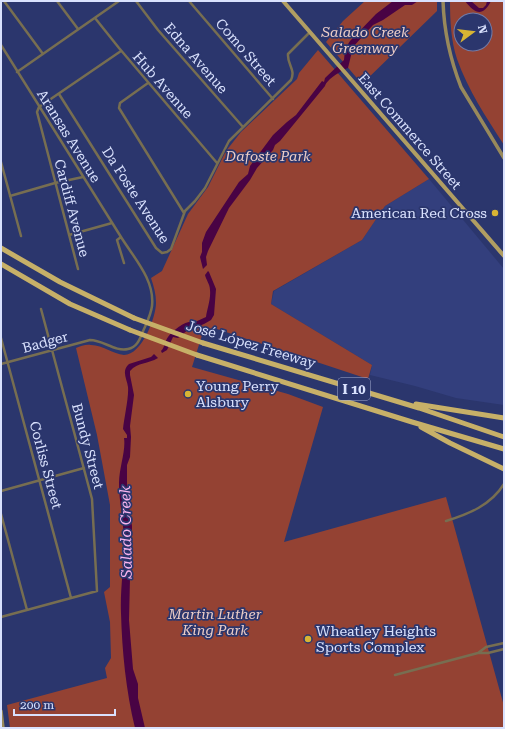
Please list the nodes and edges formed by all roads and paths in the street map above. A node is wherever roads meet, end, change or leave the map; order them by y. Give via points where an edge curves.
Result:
1 (4, 1) edge
2 (58, 1) edge
3 (112, 1) edge
4 (119, 1) edge
5 (136, 1) edge
6 (189, 1) edge
7 (283, 1) edge
8 (444, 1) edge
9 (114, 4) junction
10 (95, 18) junction
11 (78, 29) junction
12 (310, 32) junction
13 (1, 45) edge
14 (121, 51) junction
15 (43, 54) junction
16 (17, 72) junction
17 (148, 83) junction
18 (59, 94) junction
19 (273, 98) junction
20 (39, 107) junction
21 (243, 127) junction
22 (504, 158) edge
23 (1, 162) edge
24 (217, 163) junction
25 (83, 177) junction
26 (55, 183) junction
27 (10, 196) junction
28 (184, 213) junction
29 (112, 223) junction
30 (69, 235) junction
31 (21, 236) dead end
32 (121, 237) junction
33 (1, 244) edge
34 (1, 248) edge
35 (15, 256) junction
36 (504, 256) edge
37 (124, 263) dead end
38 (1, 264) edge
39 (1, 268) edge
40 (78, 269) dead end
41 (34, 284) junction
42 (41, 309) dead end
43 (1, 338) edge
44 (95, 340) joint
45 (52, 350) junction
46 (8, 362) junction
47 (1, 364) edge
48 (394, 400) junction
49 (504, 418) edge
50 (412, 422) junction
51 (504, 437) edge
52 (504, 449) edge
53 (84, 468) junction
54 (504, 468) edge
55 (39, 480) junction
56 (504, 484) edge
57 (1, 491) edge
58 (1, 514) edge
59 (446, 521) dead end
60 (71, 598) junction
61 (27, 610) junction
62 (1, 617) edge
63 (504, 643) edge
64 (504, 649) edge
65 (478, 653) junction
66 (394, 675) dead end
67 (1, 711) edge
68 (3, 728) edge

1 - 15 street
2 - 11 street
3 - 9 street
4 - 9 street
5 - 21 street, Edna Avenue via 158,30
6 - 19 street, Como Street
7 - 12 main road, East Commerce Street
8 - 22 main road via 447,46 459,82
9 - 10 street
10 - 11 street
10 - 14 street, Hub Avenue
11 - 15 street
12 - 19 street, Da Foste Avenue via 288,54 293,77
12 - 36 main road, East Commerce Street
13 - 16 street, Aransas Avenue
14 - 17 street, Hub Avenue
14 - 18 street
15 - 16 street
16 - 20 street, Aransas Avenue
17 - 24 street, Hub Avenue
17 - 28 street via 120,103 119,108
18 - 20 street
18 - 28 street, Da Foste Avenue via 160,252 166,253 171,249
19 - 21 street, Da Foste Avenue
20 - 25 street, Aransas Avenue
20 - 26 street, Cardiff Avenue via 37,112
21 - 24 street, Da Foste Avenue via 229,141
23 - 27 street
24 - 28 street, Da Foste Avenue via 201,193
25 - 26 street
25 - 29 street, Aransas Avenue
26 - 27 street
26 - 30 street, Cardiff Avenue
27 - 31 street
29 - 30 street
29 - 32 street, Aransas Avenue
30 - 40 street, Cardiff Avenue
32 - 37 street via 118,240
32 - 44 street, Aransas Avenue via 150,286 151,310 138,344 133,348 122,350
33 - 35 highway
34 - 35 highway, José López Freeway / I 10
35 - 48 highway, José López Freeway / I 10, bridge via 65,285 134,318 203,343
38 - 41 highway, José López Freeway / I 10
39 - 41 highway
41 - 50 highway, José López Freeway / I 10, bridge via 70,304 197,355
42 - 45 street, Bundy Street
43 - 46 street, Corliss Street
44 - 45 street, Badger
45 - 46 street, Badger
45 - 53 street, Bundy Street
46 - 47 street, Badger
46 - 55 street, Corliss Street
48 - 49 highway
48 - 51 highway, José López Freeway / I 10
50 - 52 highway, José López Freeway / I 10
50 - 54 highway
53 - 55 street
53 - 60 street, Bundy Street via 93,503 97,591
55 - 57 street
55 - 60 street, Corliss Street
56 - 59 street via 482,507
58 - 61 street
60 - 61 street
61 - 62 street
63 - 65 street via 486,647
64 - 65 street
65 - 66 street
67 - 68 main road

